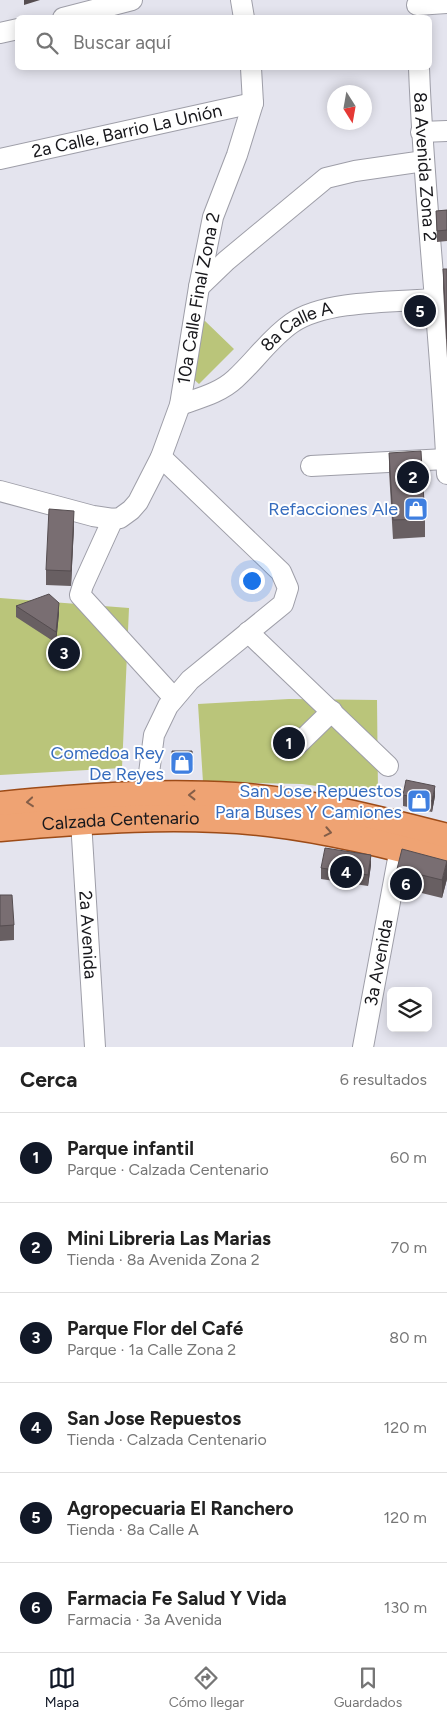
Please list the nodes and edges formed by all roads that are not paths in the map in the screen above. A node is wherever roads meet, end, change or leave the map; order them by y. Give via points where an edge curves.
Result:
1 (132, 0) edge
2 (241, 0) edge
3 (447, 3) edge
4 (417, 7) edge
5 (74, 15) edge
6 (244, 15) edge
7 (15, 30) edge
8 (0, 33) edge
9 (251, 70) edge
10 (419, 70) edge
11 (253, 103) junction
12 (447, 131) edge
13 (422, 132) junction
14 (0, 159) edge
15 (424, 161) junction
16 (199, 287) junction
17 (435, 298) junction
18 (445, 383) edge
19 (180, 405) junction
20 (161, 457) junction
21 (311, 466) dead end
22 (447, 466) edge
23 (0, 491) edge
24 (116, 518) junction
25 (248, 632) junction
26 (174, 698) junction
27 (332, 711) junction
28 (296, 747) dead end
29 (388, 766) dead end
30 (146, 796) junction
31 (0, 804) edge
32 (81, 821) junction
33 (0, 828) edge
34 (447, 837) edge
35 (400, 848) junction
36 (447, 860) edge
37 (95, 1047) edge
38 (363, 1047) edge

1 - 5 street
2 - 6 street
3 - 4 street
7 - 8 street
9 - 11 street, 10a Calle Final Zona 2
10 - 13 street, 8a Avenida Zona 2
11 - 14 street, 2a Calle, Barrio La Unión
11 - 16 street, 10a Calle Final Zona 2 via 213,217
12 - 13 street
13 - 15 street, 8a Avenida Zona 2
15 - 16 street via 326,178
15 - 17 street, 8a Avenida Zona 2
16 - 19 street, 10a Calle Final Zona 2
17 - 18 street, 8a Avenida Zona 2
17 - 19 street, 8a Calle A via 333,306 311,313 293,322 234,380 219,390
18 - 22 street, 8a Avenida Zona 2
19 - 20 street, 10a Calle Final Zona 2
20 - 24 street, 10a Calle Final Zona 2 via 138,502
20 - 25 street via 281,572 288,588 283,604
21 - 22 street
23 - 24 street via 93,516
24 - 26 street via 80,595
25 - 26 street via 190,680
25 - 27 street
26 - 30 street via 154,735
27 - 28 street
27 - 29 street
30 -> 31 main road, Calzada Centenario via 79,797
34 -> 30 main road, Calzada Centenario via 355,814 271,800 236,796
32 - 33 main road, Calzada Centenario
32 -> 35 main road, Calzada Centenario via 186,819 267,823 309,828
32 - 37 street, 2a Avenida
35 - 36 main road, Calzada Centenario
35 - 38 street, 3a Avenida

